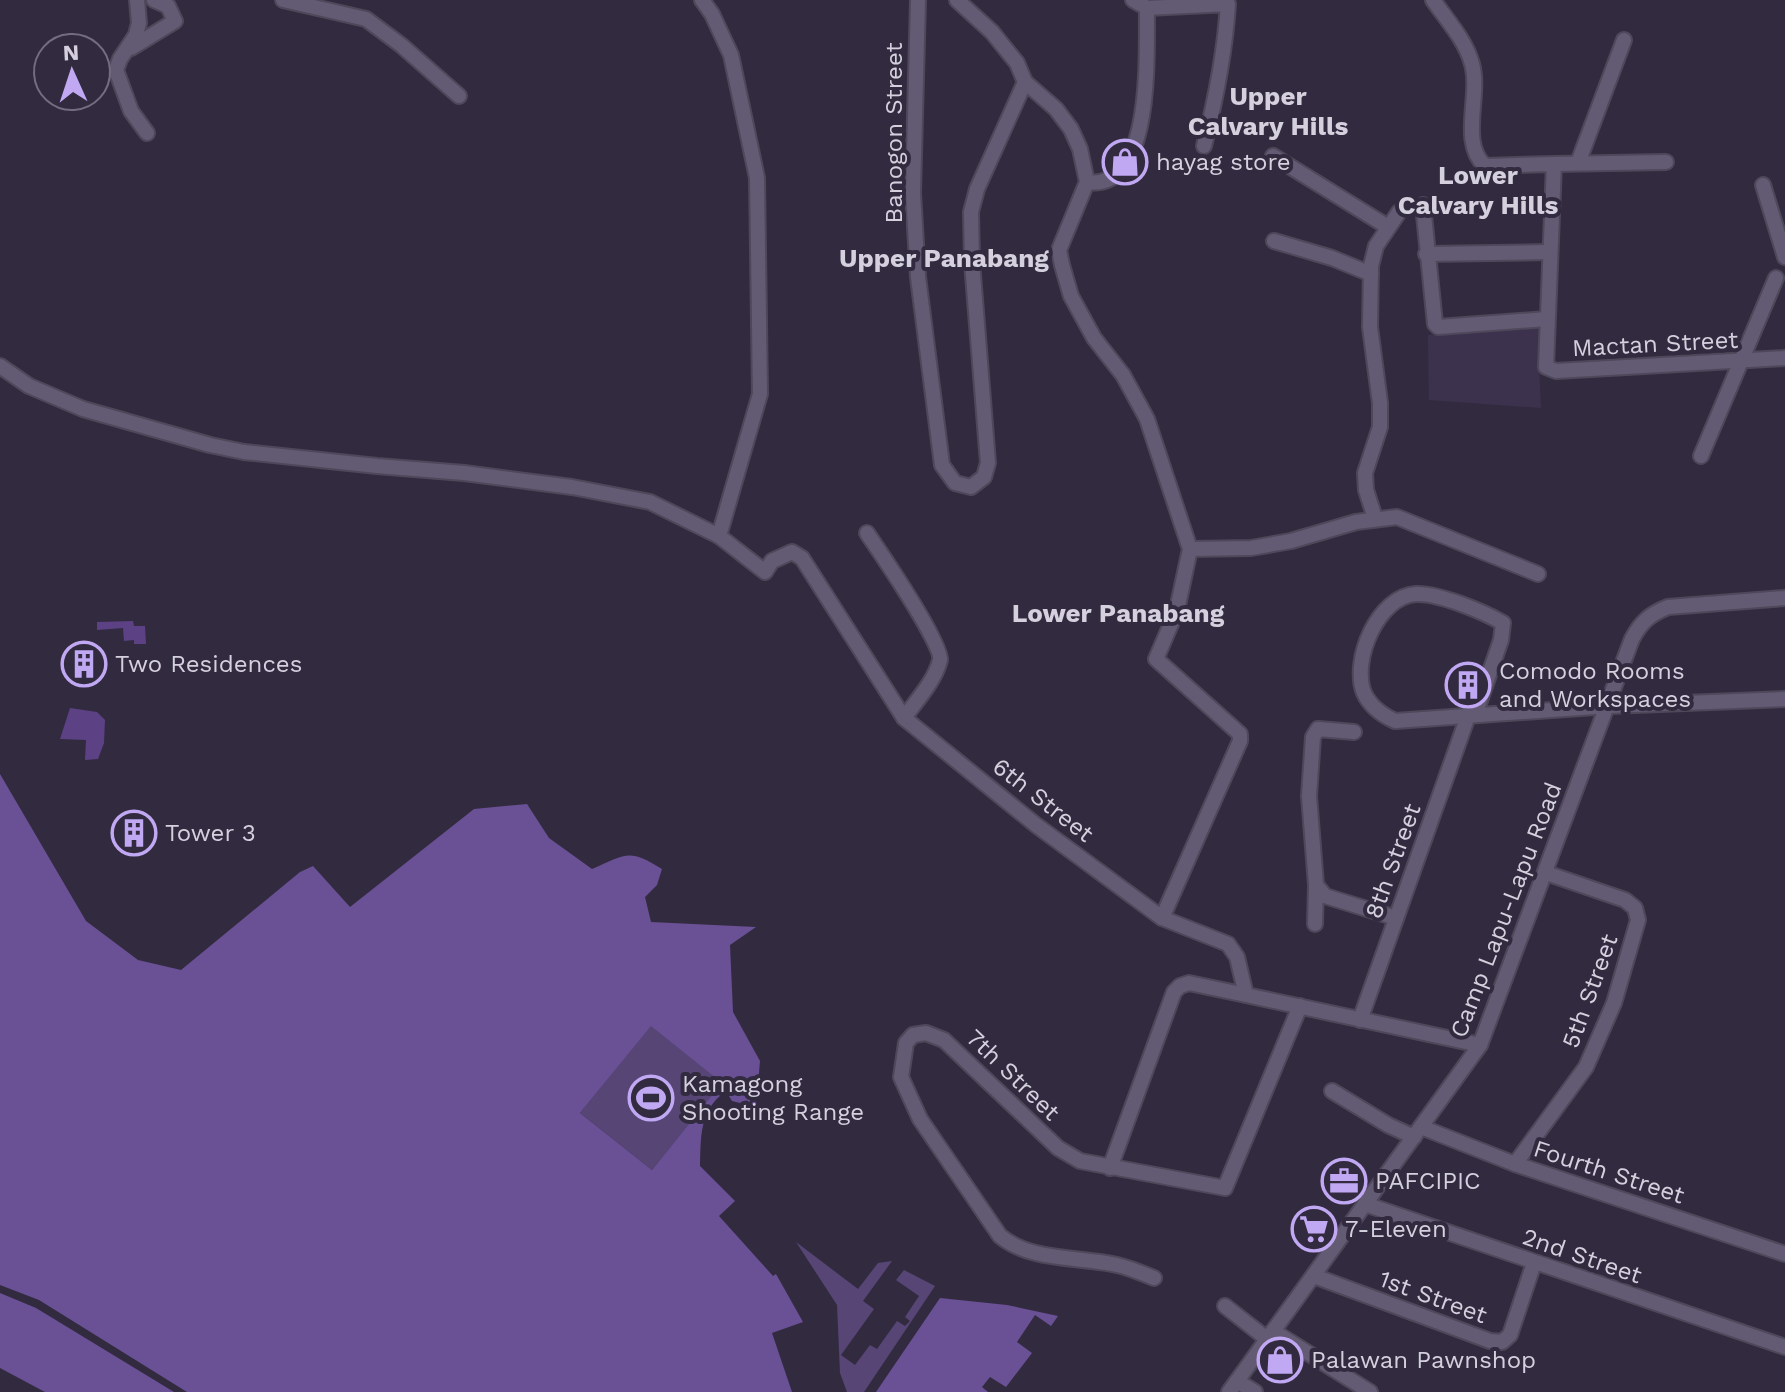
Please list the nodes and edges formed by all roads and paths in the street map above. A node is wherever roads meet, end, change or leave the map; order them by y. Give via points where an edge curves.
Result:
1 (137, 0) edge
2 (154, 0) edge
3 (283, 0) edge
4 (702, 0) edge
5 (918, 0) edge
6 (957, 0) edge
7 (1133, 0) edge
8 (1433, 0) edge
9 (1147, 8) junction
10 (1624, 40) dead end
11 (126, 50) junction
12 (1025, 82) junction
13 (459, 96) dead end
14 (147, 133) dead end
15 (1204, 146) dead end
16 (1273, 156) dead end
17 (1666, 162) dead end
18 (1578, 163) junction
19 (1554, 164) junction
20 (1087, 182) junction
21 (1763, 185) dead end
22 (1423, 205) dead end
23 (1399, 212) dead end
24 (1388, 227) junction
25 (1274, 241) dead end
26 (1550, 252) junction
27 (1426, 254) junction
28 (1785, 257) edge
29 (1371, 274) junction
30 (1776, 278) dead end
31 (1547, 319) junction
32 (1785, 358) edge
33 (1740, 361) junction
34 (0, 366) edge
35 (1701, 456) dead end
36 (1375, 518) junction
37 (867, 533) dead end
38 (719, 536) junction
39 (1190, 549) junction
40 (1538, 574) dead end
41 (1785, 598) edge
42 (1785, 699) edge
43 (1609, 706) junction
44 (1472, 716) junction
45 (904, 718) junction
46 (1354, 732) dead end
47 (1546, 873) junction
48 (1316, 885) junction
49 (1162, 918) junction
50 (1396, 918) junction
51 (1315, 924) dead end
52 (1246, 995) junction
53 (1300, 1006) junction
54 (1360, 1020) junction
55 (1480, 1045) junction
56 (1332, 1091) dead end
57 (1417, 1132) junction
58 (1515, 1164) junction
59 (1110, 1168) junction
60 (1365, 1204) junction
61 (1785, 1254) edge
62 (1534, 1263) junction
63 (1314, 1276) junction
64 (1154, 1278) dead end
65 (1225, 1306) dead end
66 (1270, 1335) junction
67 (1785, 1347) edge
68 (1233, 1386) edge
69 (1255, 1392) edge
70 (1370, 1392) edge

1 - 11 street via 139,23
2 - 11 street via 168,6 175,21
3 - 13 street via 366,19
4 - 38 street via 731,55 757,178 760,394
5 - 12 street, Banogon Street via 913,178 918,277 942,465 955,483 971,487 984,477 988,463 971,212
6 - 12 street via 992,32
7 - 9 street
8 - 19 street via 1466,48 1476,81 1476,158 1485,166
9 - 15 street via 1228,4 1220,79
9 - 20 street via 1144,107 1135,144 1124,168 1098,184
10 - 18 street
11 - 14 street via 116,70 131,111
12 - 20 street via 1071,129
16 - 24 street
17 - 18 street
18 - 19 street
19 - 26 street, Mactan Street
20 - 39 street via 1059,250 1062,265 1071,296 1147,419
21 - 28 street
22 - 27 street
23 - 24 street
24 - 29 street via 1376,246
25 - 29 street
26 - 27 street
26 - 31 street, Mactan Street
27 - 31 street via 1438,327
29 - 36 street via 1370,327 1380,427 1365,473
30 - 33 street
31 - 33 street, Mactan Street via 1546,367 1556,371
32 - 33 street, Mactan Street
33 - 35 street
34 - 38 street, 6th Street via 29,386 83,409 210,445 572,487 650,502
36 - 39 street via 1251,548
36 - 40 street via 1397,517
37 - 45 street via 941,657
38 - 45 street, 6th Street via 765,572 772,561 792,552 802,558
39 - 49 street via 1177,610 1156,659 1240,734 1240,741
41 - 43 street, Camp Lapu-Lapu Road via 1654,612 1632,639
42 - 43 street
43 - 44 street
43 - 47 street, Camp Lapu-Lapu Road
44 - 44 street via 1395,721 1383,716 1364,693 1361,681 1371,629 1390,605 1403,597 1427,595 1503,623
44 - 50 street, 8th Street
45 - 49 street, 6th Street
46 - 48 street via 1318,729 1313,737 1309,796
47 - 55 street, Camp Lapu-Lapu Road
47 - 58 street, 5th Street via 1625,900 1635,908 1638,920 1614,1003 1586,1067
48 - 50 street via 1325,896
48 - 51 street
49 - 52 street, 6th Street via 1228,944 1237,957
50 - 54 street, 8th Street
52 - 53 street
52 - 59 street via 1189,983 1174,992
53 - 54 street
53 - 59 street, 7th Street via 1225,1188
54 - 55 street
55 - 57 street, Camp Lapu-Lapu Road
56 - 57 street, Fourth Street via 1388,1125
57 - 58 street, Fourth Street
57 - 60 street, Camp Lapu-Lapu Road
58 - 61 street, Fourth Street
59 - 64 street, 7th Street via 1080,1161 1058,1148 944,1040 926,1033 913,1035 906,1043 901,1077 920,1119 1000,1236 1028,1252 1117,1265
60 - 62 street, 2nd Street
60 - 63 street, Camp Lapu-Lapu Road
62 - 63 street, 1st Street via 1510,1335 1502,1342
62 - 67 street, 2nd Street
63 - 66 street, Camp Lapu-Lapu Road
65 - 66 street
66 - 68 street, Camp Lapu-Lapu Road
66 - 70 street
68 - 69 street

